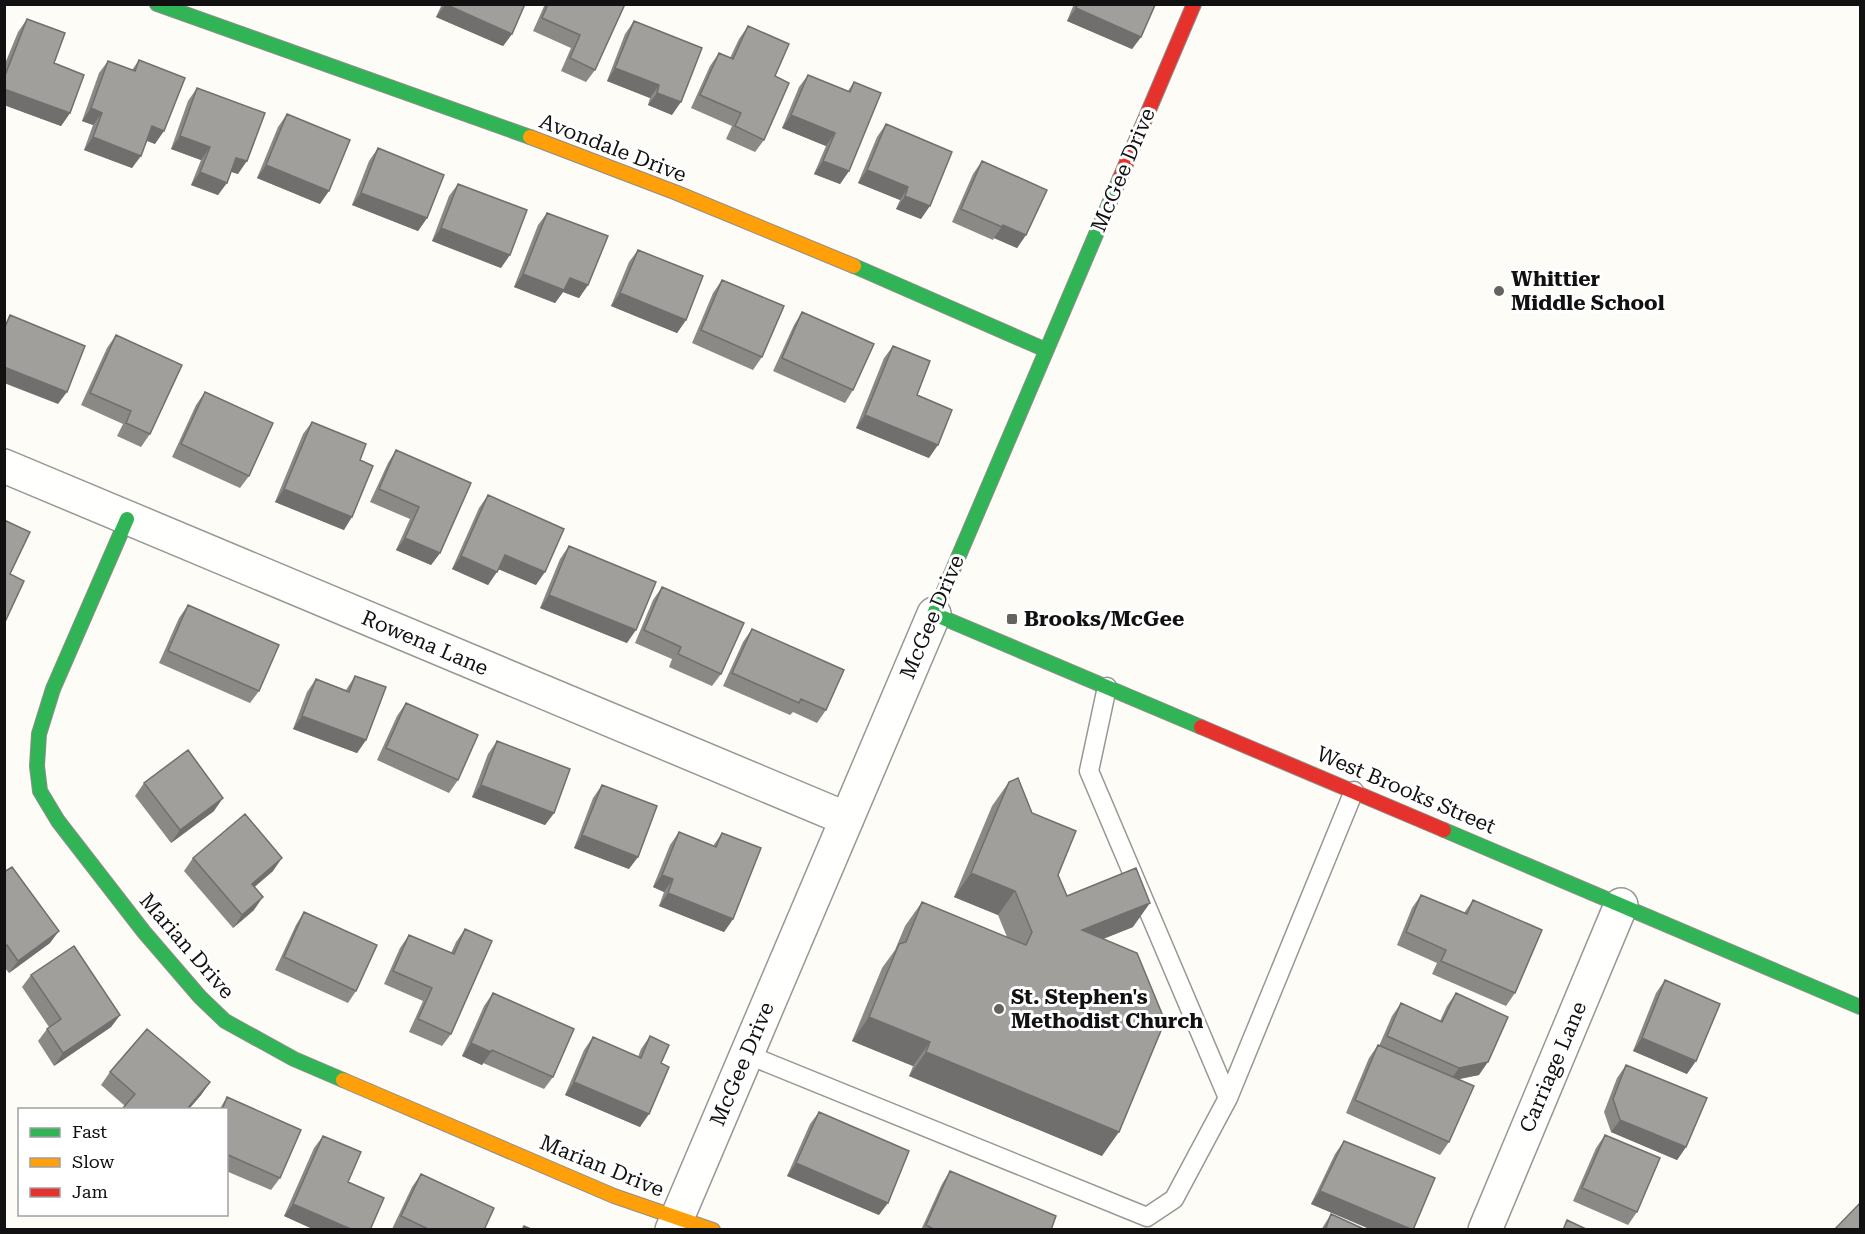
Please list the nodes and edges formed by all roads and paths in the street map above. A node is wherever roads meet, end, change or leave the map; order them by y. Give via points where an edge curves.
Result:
1 (157, 4) edge
2 (1194, 4) edge
3 (1046, 350) junction
4 (4, 466) edge
5 (127, 519) junction
6 (934, 614) junction
7 (1107, 687) junction
8 (1354, 791) junction
9 (847, 819) junction
10 (1621, 905) junction
11 (1860, 1007) edge
12 (746, 1054) junction
13 (1228, 1098) junction
14 (674, 1223) edge
15 (713, 1230) edge
16 (1485, 1230) edge

1 - 3 street, Avondale Drive via 703,204
2 - 3 street, McGee Drive
3 - 6 street, McGee Drive
4 - 5 street, Rowena Lane
5 - 9 street, Rowena Lane
5 - 14 street, Marian Drive via 53,689 39,735 37,766 40,791 58,821 144,932 225,1021 253,1038
6 - 7 street, West Brooks Street
6 - 9 street, McGee Drive
7 - 8 street, West Brooks Street
7 - 13 lane via 1089,771
8 - 10 street, West Brooks Street
8 - 13 lane
9 - 12 street, McGee Drive
10 - 11 street, West Brooks Street
10 - 16 street, Carriage Lane
12 - 13 lane via 1147,1217 1174,1199
12 - 14 street, McGee Drive
14 - 15 street, Marian Drive

